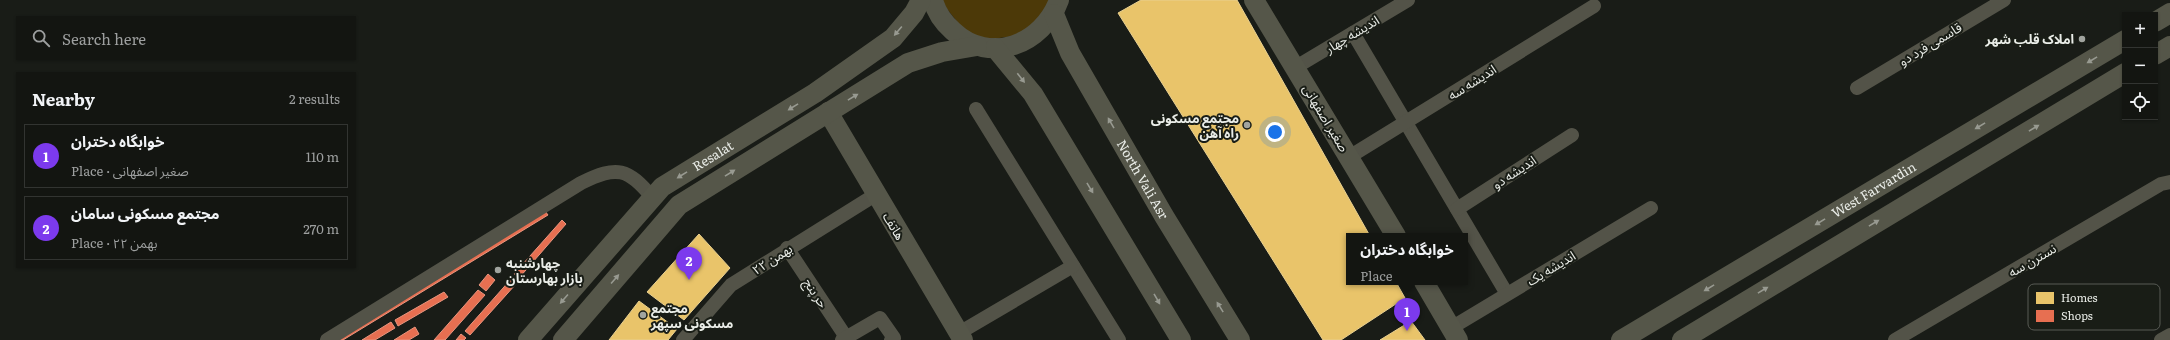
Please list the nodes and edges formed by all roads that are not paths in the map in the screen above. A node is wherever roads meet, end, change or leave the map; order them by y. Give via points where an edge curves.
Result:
1 (921, 0) edge
2 (933, 0) edge
3 (1254, 0) edge
4 (1408, 0) edge
5 (2004, 0) edge
6 (2168, 0) edge
7 (2170, 4) edge
8 (1594, 6) dead end
9 (1057, 7) edge
10 (2170, 13) edge
11 (2158, 20) edge
12 (1353, 33) junction
13 (2122, 42) edge
14 (2170, 46) edge
15 (986, 47) junction
16 (2158, 53) edge
17 (2158, 65) edge
18 (2170, 65) edge
19 (1296, 67) junction
20 (2122, 75) edge
21 (1856, 88) dead end
22 (976, 109) dead end
23 (828, 112) junction
24 (1405, 122) junction
25 (1572, 135) dead end
26 (1349, 157) junction
27 (2170, 182) edge
28 (875, 195) junction
29 (653, 198) junction
30 (1651, 208) dead end
31 (1456, 209) junction
32 (1394, 233) edge
33 (1803, 233) junction
34 (787, 248) junction
35 (1818, 257) junction
36 (1073, 266) junction
37 (1426, 285) edge
38 (1507, 294) junction
39 (1454, 334) edge
40 (2170, 335) edge
41 (961, 336) edge
42 (844, 339) edge
43 (327, 340) edge
44 (528, 340) edge
45 (562, 340) edge
46 (683, 340) edge
47 (891, 340) edge
48 (1119, 340) edge
49 (1181, 340) edge
50 (1240, 340) edge
51 (1622, 340) edge
52 (1682, 340) edge
53 (1895, 340) edge
54 (2161, 340) edge

1 -> 29 main road, Resalat via 914,13 893,38 815,93 662,187
2 - 15 main road via 944,23 958,36
3 - 19 main road, صغیر اصفهانی
4 - 12 street, اندیشه چهار
5 - 21 street, قاسمی فرد دو
6 - 7 main road
8 - 24 street, اندیشه سه
9 - 15 main road, Resalat via 1039,33 1032,37 1018,44
50 -> 9 main road, North Vali Asr via 1164,216 1070,53
10 - 11 main road
12 - 19 street, اندیشه چهار
12 - 24 street
13 -> 33 main road, West Farvardin
14 - 16 main road
23 -> 15 main road, Resalat via 908,63 942,52
15 -> 49 main road via 1033,94
17 - 18 main road
19 - 26 main road, صغیر اصفهانی
35 -> 20 main road
22 - 36 street
23 - 28 main road, هاتف
45 -> 23 main road, Resalat via 679,204
24 - 26 street, اندیشه سه
24 - 31 street
25 - 31 street, اندیشه دو
26 - 32 main road, صغیر اصفهانی
27 - 53 street, نسترن سه via 2161,184
28 - 34 street, ۲۲ بهمن
28 - 41 main road, هاتف
29 - 43 street via 636,178 619,171 598,174 581,182
29 -> 44 main road, Resalat
30 - 38 street, اندیشه یک
31 - 38 street
33 - 35 main road
33 -> 51 main road, West Farvardin
34 - 42 street, حر پنج
34 - 46 street, ۲۲ بهمن via 731,285
52 -> 35 main road
36 - 41 street
36 - 48 street
37 - 39 main road
38 - 39 street, اندیشه یک
40 - 54 street
42 - 47 street via 880,318 894,338

